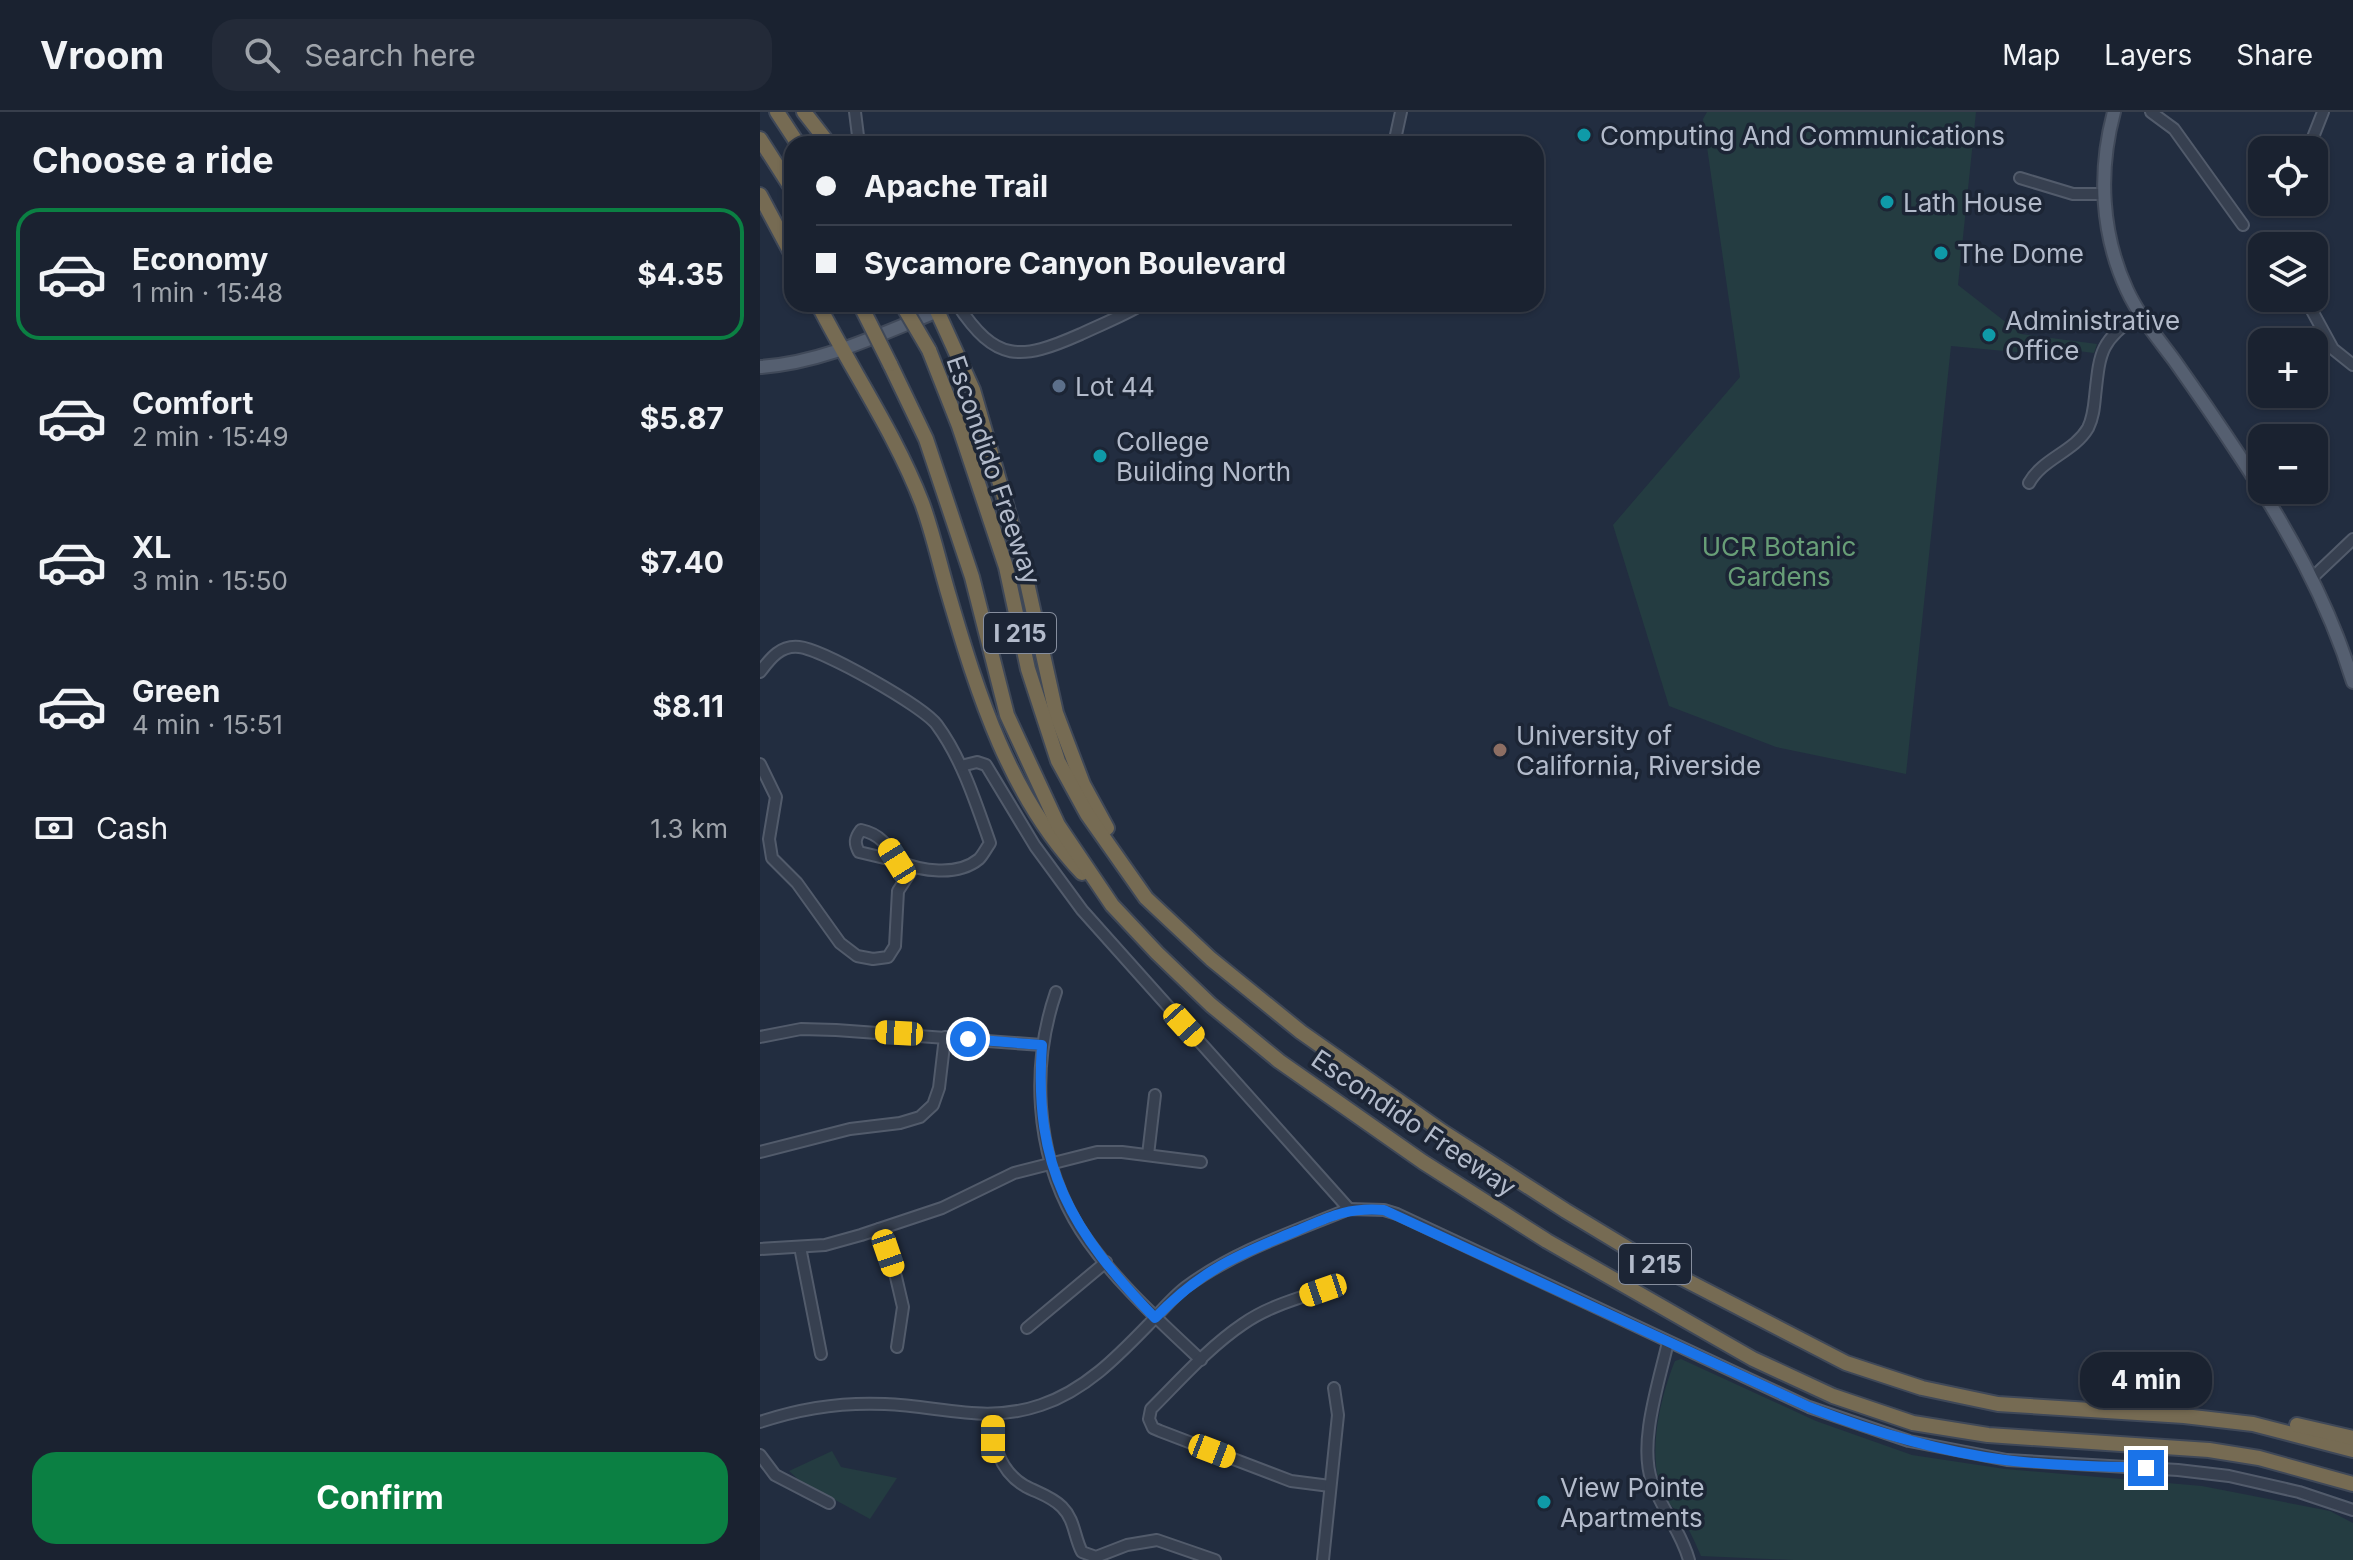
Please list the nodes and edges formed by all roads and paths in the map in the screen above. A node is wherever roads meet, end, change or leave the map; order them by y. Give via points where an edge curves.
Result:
1 (777, 112) edge
2 (804, 112) edge
3 (855, 112) edge
4 (1401, 112) edge
5 (2114, 112) edge
6 (2151, 112) edge
7 (2323, 112) edge
8 (793, 136) edge
9 (823, 136) edge
10 (858, 136) edge
11 (1396, 136) edge
12 (2314, 136) edge
13 (760, 139) edge
14 (784, 176) edge
15 (2020, 178) dead end
16 (2103, 194) junction
17 (760, 195) edge
18 (2243, 225) dead end
19 (784, 240) edge
20 (822, 312) edge
21 (864, 312) edge
22 (907, 312) edge
23 (925, 312) edge
24 (938, 312) edge
25 (962, 312) edge
26 (1126, 312) edge
27 (2313, 312) edge
28 (2139, 314) junction
29 (841, 349) junction
30 (2353, 365) edge
31 (760, 367) edge
32 (2029, 483) dead end
33 (2353, 539) edge
34 (2312, 578) junction
35 (760, 672) edge
36 (2353, 682) edge
37 (760, 764) edge
38 (961, 766) junction
39 (897, 861) dead end
40 (913, 868) junction
41 (1146, 898) junction
42 (1112, 905) junction
43 (1056, 992) dead end
44 (760, 1037) edge
45 (945, 1037) junction
46 (1042, 1045) junction
47 (1155, 1095) dead end
48 (760, 1152) edge
49 (1148, 1155) junction
50 (1201, 1162) dead end
51 (1050, 1163) junction
52 (1349, 1209) junction
53 (879, 1229) junction
54 (800, 1247) junction
55 (760, 1249) edge
56 (1106, 1262) junction
57 (1323, 1290) dead end
58 (1155, 1318) junction
59 (1027, 1328) dead end
60 (1668, 1342) junction
61 (897, 1347) dead end
62 (821, 1354) dead end
63 (1201, 1360) junction
64 (1334, 1388) dead end
65 (993, 1415) junction
66 (760, 1422) edge
67 (2253, 1424) junction
68 (2353, 1438) edge
69 (2353, 1450) edge
70 (760, 1455) edge
71 (2353, 1484) edge
72 (1330, 1486) junction
73 (829, 1503) dead end
74 (2353, 1510) edge
75 (1215, 1560) edge
76 (1323, 1560) edge
77 (1689, 1560) edge

1 - 8 highway
2 - 9 highway
3 - 10 street
4 - 11 street
5 - 16 main road
6 - 18 street via 2174,129
7 - 12 street
13 - 14 highway
15 - 16 street via 2066,192
16 - 28 main road via 2119,271
17 - 19 highway
20 - 29 highway
21 - 42 highway, Escondido Freeway / I 215, bridge via 926,439 972,577 1007,715 1058,825
22 - 41 highway, Escondido Freeway / I 215, bridge via 929,350 959,426 1006,567 1032,682 1058,761 1087,814
23 - 29 main road
24 - 41 highway via 973,390 1071,756
25 - 26 street via 989,343 1031,352
27 - 30 street via 2333,349
28 - 32 street via 2104,345 2086,431
28 - 34 main road via 2240,456
29 - 31 main road
29 - 42 highway via 902,455 983,705 1007,758 1065,855
33 - 34 street
34 - 36 main road
35 - 38 street via 777,651 797,646 814,650 916,707 935,723
37 - 40 street via 776,797 769,839 772,858 840,943 857,956 888,957 895,946 898,891
38 - 40 street via 990,843 980,858 957,869
38 - 52 street via 986,765 1078,905
39 - 40 street
41 - 67 highway, Escondido Freeway / I 215 via 1301,1032 1443,1132 1647,1260 1846,1363 1922,1388 1998,1404
42 - 71 highway, Escondido Freeway / I 215 via 1211,1005 1279,1061 1423,1162 1616,1282 1806,1384 1913,1423 1988,1435 2209,1450
43 - 46 street
44 - 45 street via 801,1029
45 - 46 street
45 - 48 street via 939,1088 933,1105 920,1117
46 - 51 street via 1040,1081
47 - 49 street
49 - 50 street
49 - 51 street via 1097,1152
51 - 53 street
51 - 56 street via 1075,1220
52 - 58 street via 1226,1260 1182,1290
52 - 60 street via 1397,1214
53 - 54 street
53 - 61 street via 903,1307
54 - 55 street
54 - 62 street
56 - 58 street
56 - 59 street
57 - 63 street via 1245,1322
58 - 63 street
58 - 65 street via 1101,1370 1064,1396
60 - 74 street via 1809,1407 1909,1441 2007,1460 2229,1476
60 - 77 street via 1647,1451 1660,1503 1683,1539
63 - 72 street via 1151,1409 1153,1428 1291,1481
64 - 72 street via 1338,1415
65 - 66 street via 835,1403
65 - 75 street via 993,1439 1003,1465 1064,1509 1082,1552 1096,1557 1157,1540
67 - 68 highway via 2294,1424
67 - 69 highway, Escondido Freeway / I 215
70 - 73 street via 775,1475
72 - 76 street

